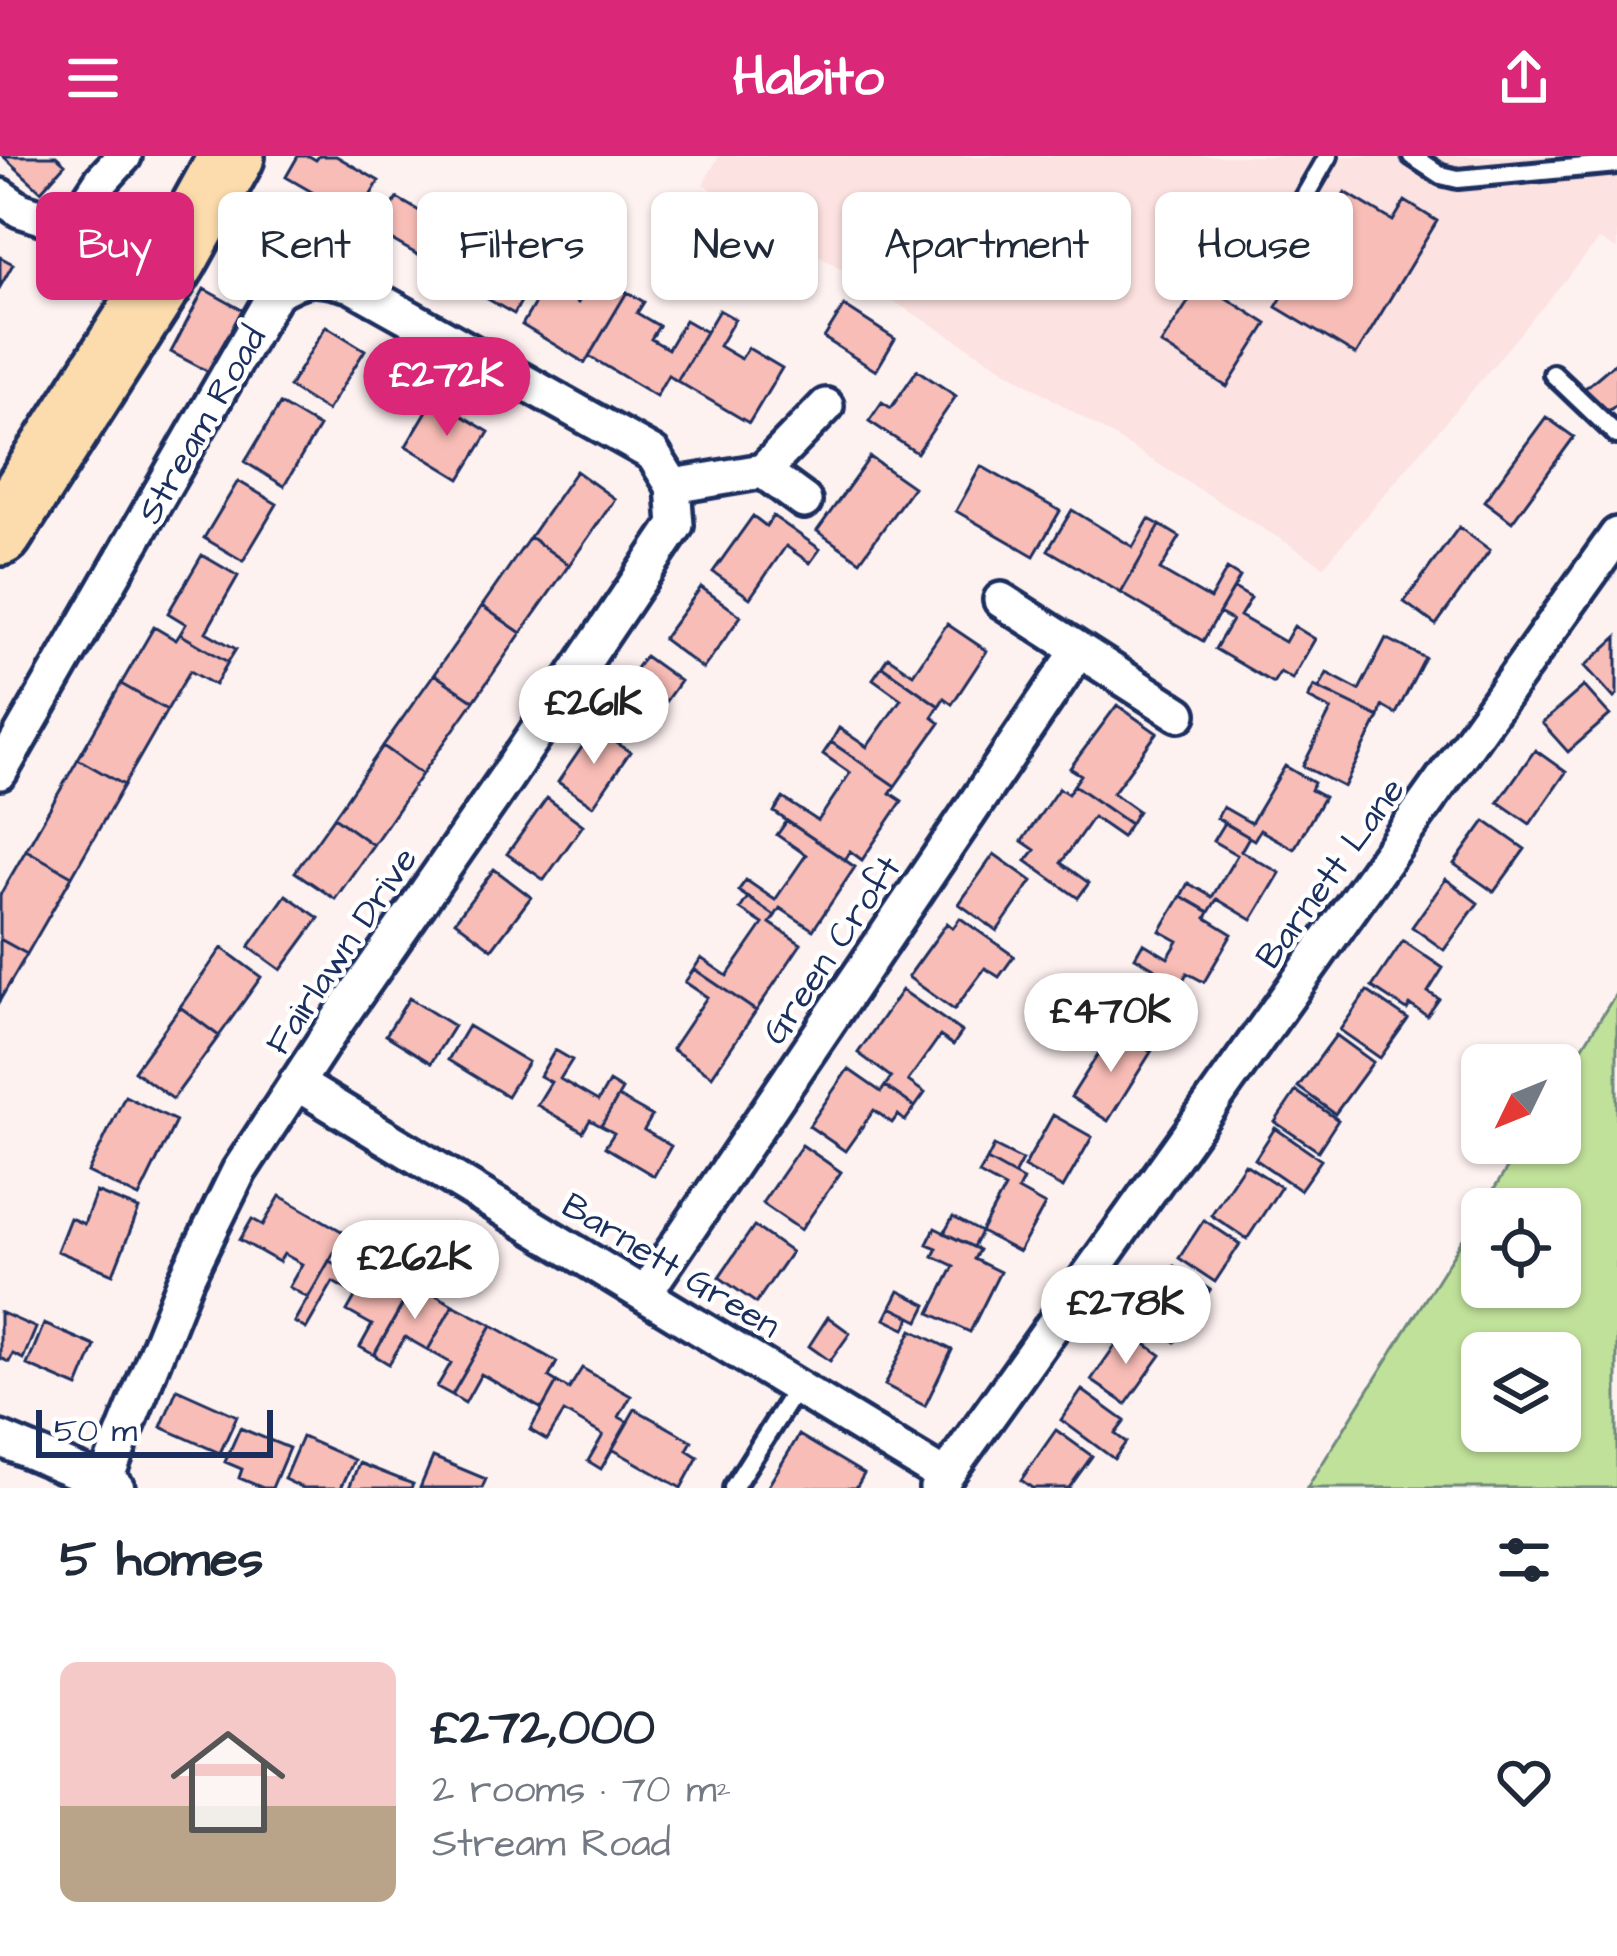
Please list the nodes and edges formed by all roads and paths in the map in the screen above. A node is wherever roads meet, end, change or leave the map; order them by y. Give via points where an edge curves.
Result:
1 (124, 156) edge
2 (232, 156) edge
3 (1328, 156) edge
4 (1412, 156) edge
5 (1617, 164) edge
6 (94, 192) edge
7 (1307, 192) edge
8 (0, 196) edge
9 (36, 215) edge
10 (1553, 374) dead end
11 (826, 406) dead end
12 (1617, 435) edge
13 (763, 471) junction
14 (673, 486) junction
15 (804, 501) dead end
16 (0, 533) edge
17 (1617, 535) edge
18 (1001, 600) dead end
19 (1079, 650) junction
20 (1179, 714) dead end
21 (0, 772) edge
22 (296, 1083) junction
23 (645, 1293) junction
24 (797, 1387) junction
25 (0, 1438) edge
26 (941, 1482) edge
27 (110, 1485) edge
28 (733, 1488) edge

1 - 6 street
2 - 16 highway
3 - 7 lane
4 - 5 lane via 1458,179
8 - 9 street
10 - 12 lane
11 - 13 street
13 - 14 street
13 - 15 street
14 - 21 street, Stream Road via 653,454 351,285 292,282 275,293
14 - 22 street, Fairlawn Drive via 676,526
17 - 26 street, Barnett Lane
18 - 19 street
19 - 20 street
19 - 23 street, Green Croft
22 - 23 street, Barnett Green
22 - 27 street, Fairlawn Drive via 239,1171 185,1281
23 - 24 street, Barnett Green
24 - 26 street, Barnett Green
24 - 28 lane
25 - 27 street

